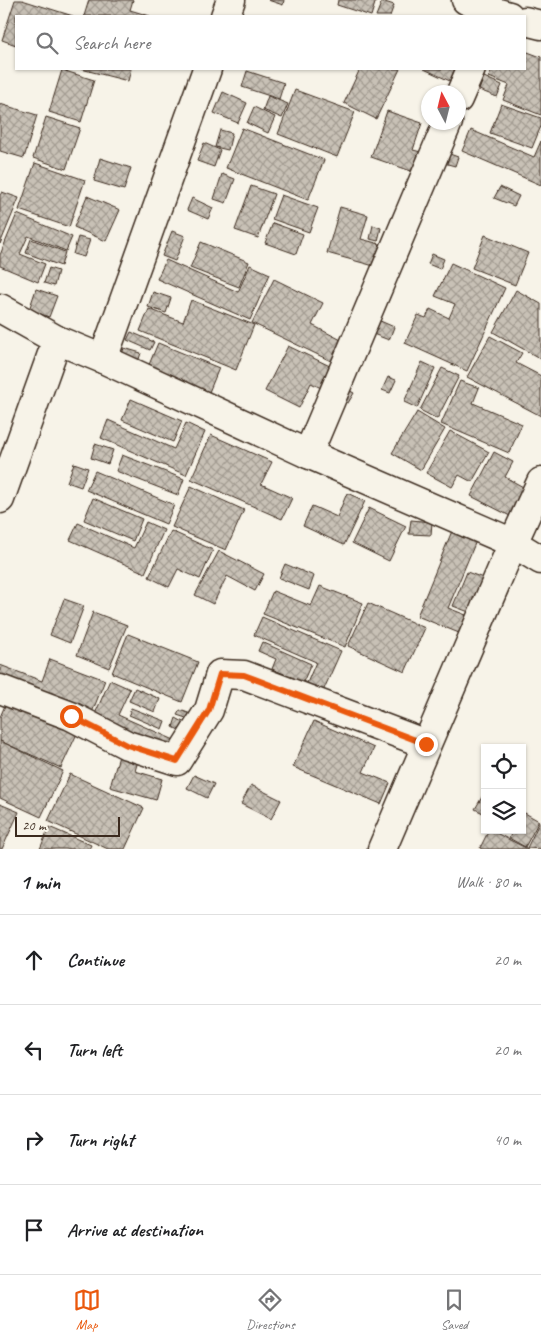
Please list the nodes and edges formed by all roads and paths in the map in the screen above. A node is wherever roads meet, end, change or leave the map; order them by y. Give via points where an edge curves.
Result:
1 (231, 0) edge
2 (466, 0) edge
3 (500, 11) edge
4 (225, 15) edge
5 (526, 21) edge
6 (541, 25) edge
7 (207, 70) edge
8 (471, 70) edge
9 (464, 85) edge
10 (445, 130) edge
11 (0, 308) edge
12 (57, 340) junction
13 (103, 359) junction
14 (308, 454) junction
15 (541, 482) edge
16 (0, 499) edge
17 (513, 543) junction
18 (541, 560) edge
19 (0, 688) edge
20 (426, 744) junction
21 (382, 849) edge

1 - 4 street
2 - 3 street
5 - 6 street
7 - 13 street
8 - 9 street
10 - 14 street
11 - 12 street
12 - 13 street
12 - 16 street
13 - 14 street
14 - 17 street
15 - 17 street
17 - 18 street
17 - 20 street
19 - 20 street via 71,716 127,745 177,761 209,710 220,674 244,675
20 - 21 street

